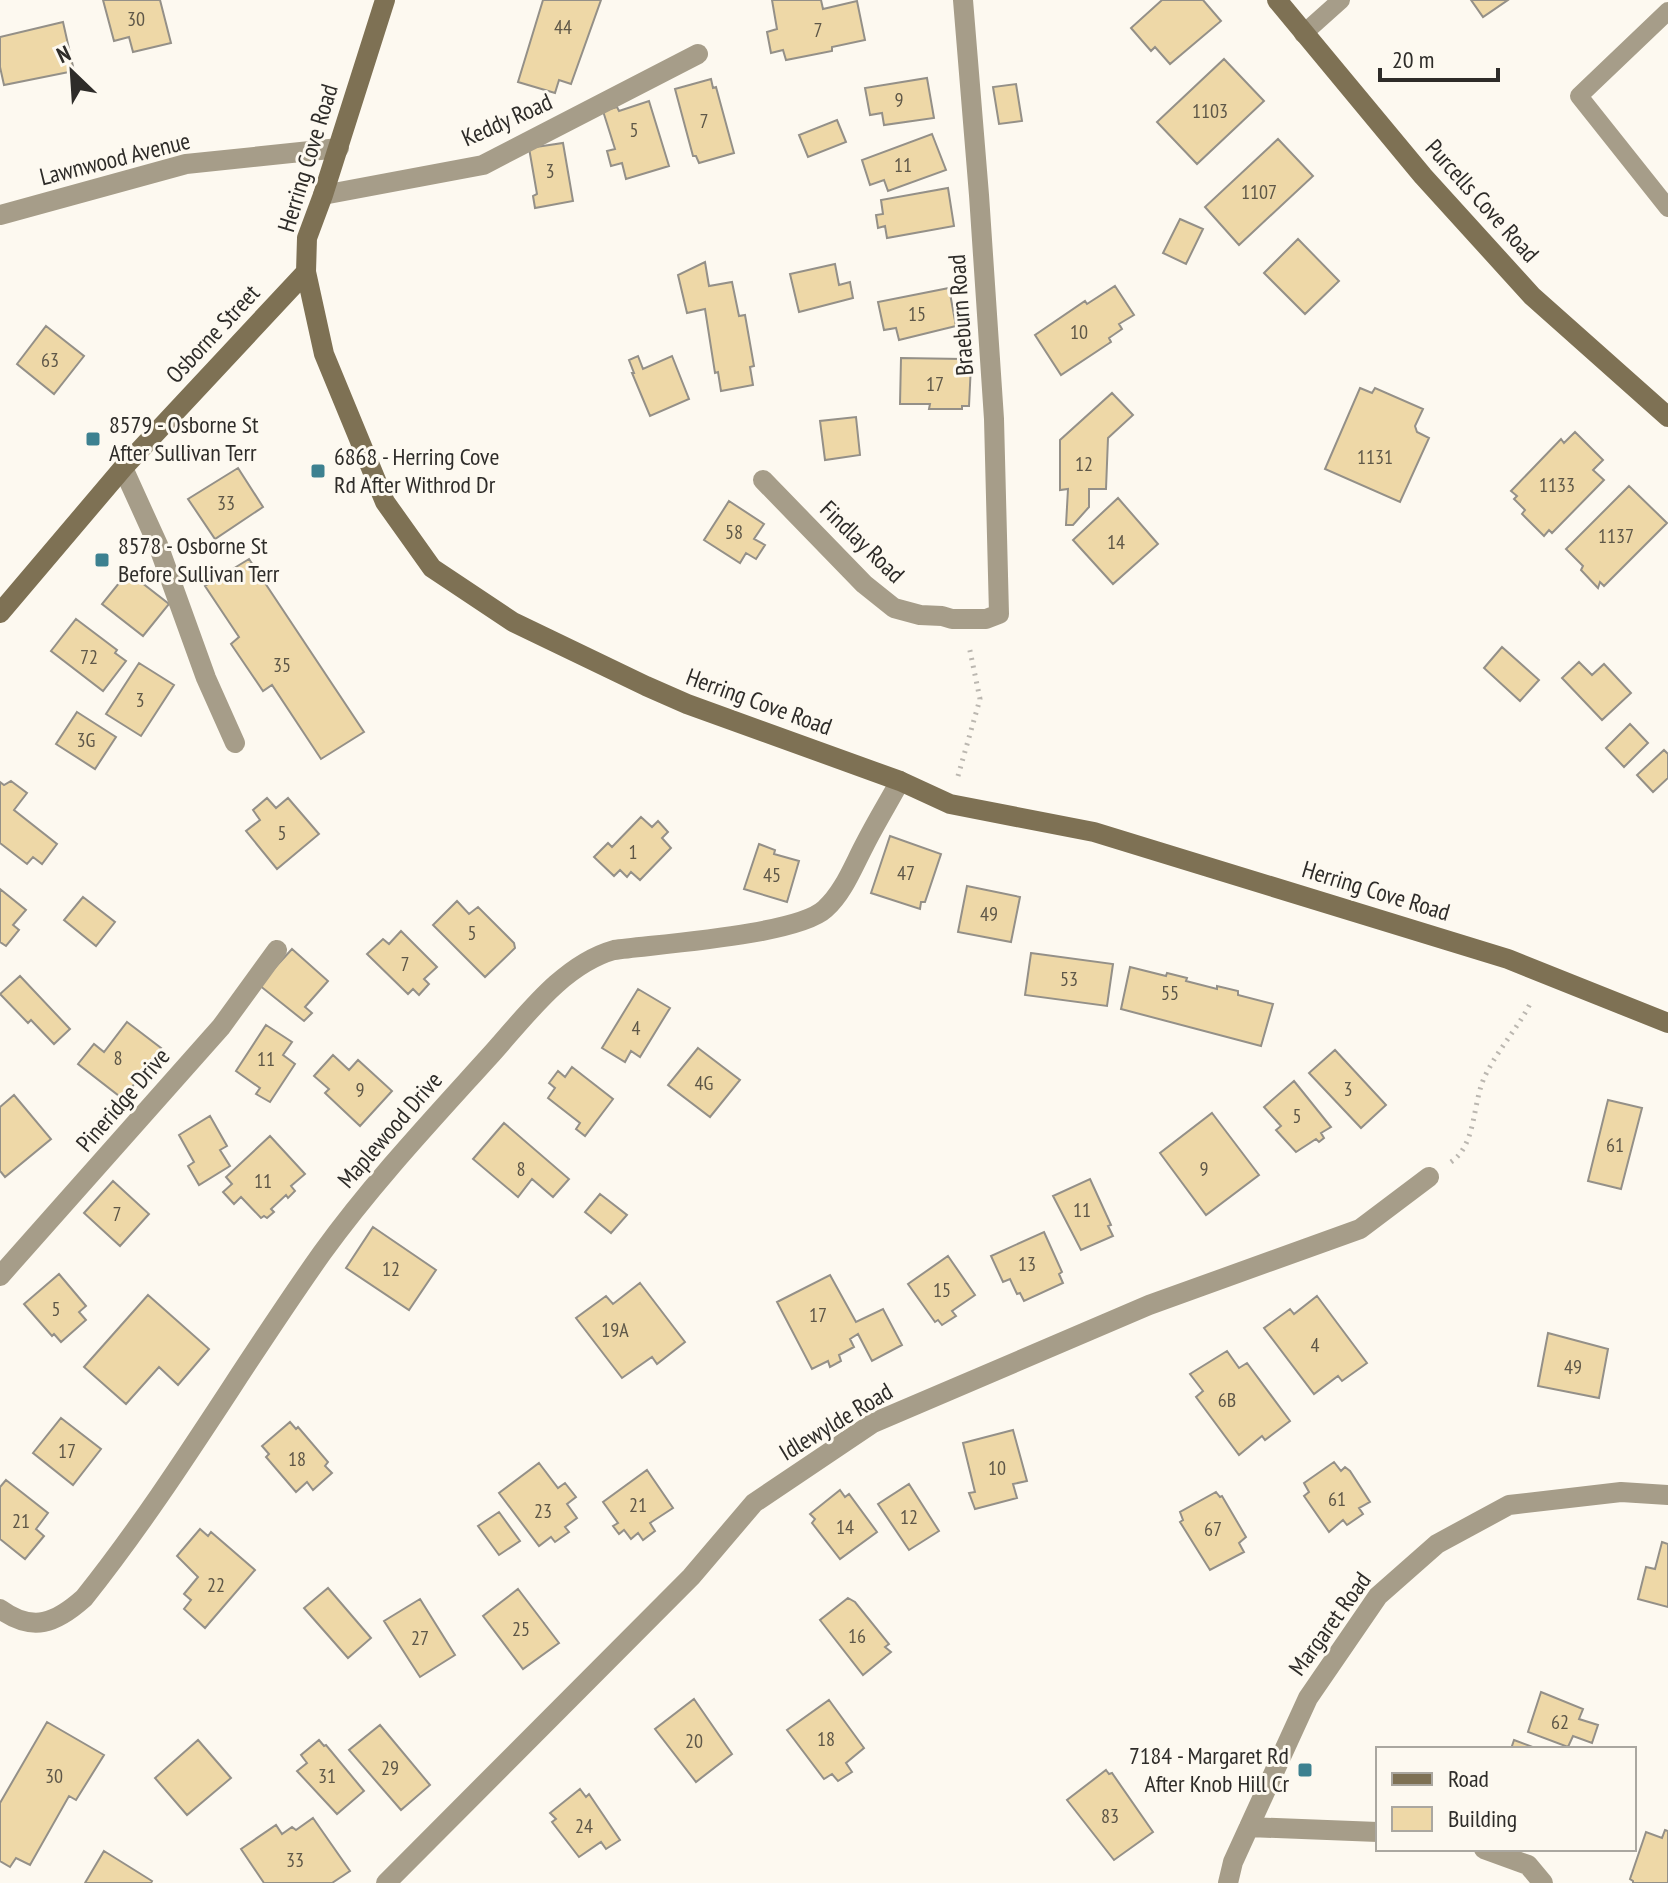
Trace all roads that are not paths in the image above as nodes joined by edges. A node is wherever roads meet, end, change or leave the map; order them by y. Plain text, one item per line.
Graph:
1 (385, 0) edge
2 (963, 0) edge
3 (1277, 0) edge
4 (1334, 4) edge
5 (1668, 11) edge
6 (1303, 34) junction
7 (698, 54) dead end
8 (339, 148) junction
9 (323, 195) junction
10 (1668, 208) edge
11 (0, 215) edge
12 (306, 272) junction
13 (1668, 417) edge
14 (123, 468) junction
15 (763, 480) dead end
16 (0, 613) edge
17 (986, 619) joint
18 (235, 743) dead end
19 (900, 781) junction
20 (277, 950) dead end
21 (1668, 1023) edge
22 (1429, 1177) dead end
23 (0, 1276) edge
24 (1668, 1495) edge
25 (0, 1609) edge
26 (1249, 1827) junction
27 (1376, 1832) edge
28 (1490, 1851) edge
29 (386, 1883) edge
30 (1228, 1883) edge
31 (1543, 1883) edge

1 - 8 main road, Herring Cove Road
2 - 17 street, Braeburn Road
3 - 6 main road, Purcells Cove Road
4 - 6 lane
5 - 10 lane
6 - 13 main road, Purcells Cove Road
7 - 9 street, Keddy Road
8 - 9 main road, Herring Cove Road
8 - 11 street, Lawnwood Avenue
9 - 12 main road, Herring Cove Road
12 - 14 main road, Osborne Street
12 - 19 main road, Herring Cove Road
14 - 16 main road, Osborne Street
14 - 18 street
15 - 17 street, Findlay Road
19 - 21 main road, Herring Cove Road
19 - 25 street, Maplewood Drive
20 - 23 street, Pineridge Drive
22 - 29 street, Idlewylde Road
24 - 26 street, Margaret Road
26 - 27 street
26 - 30 street, Margaret Road
28 - 31 street

